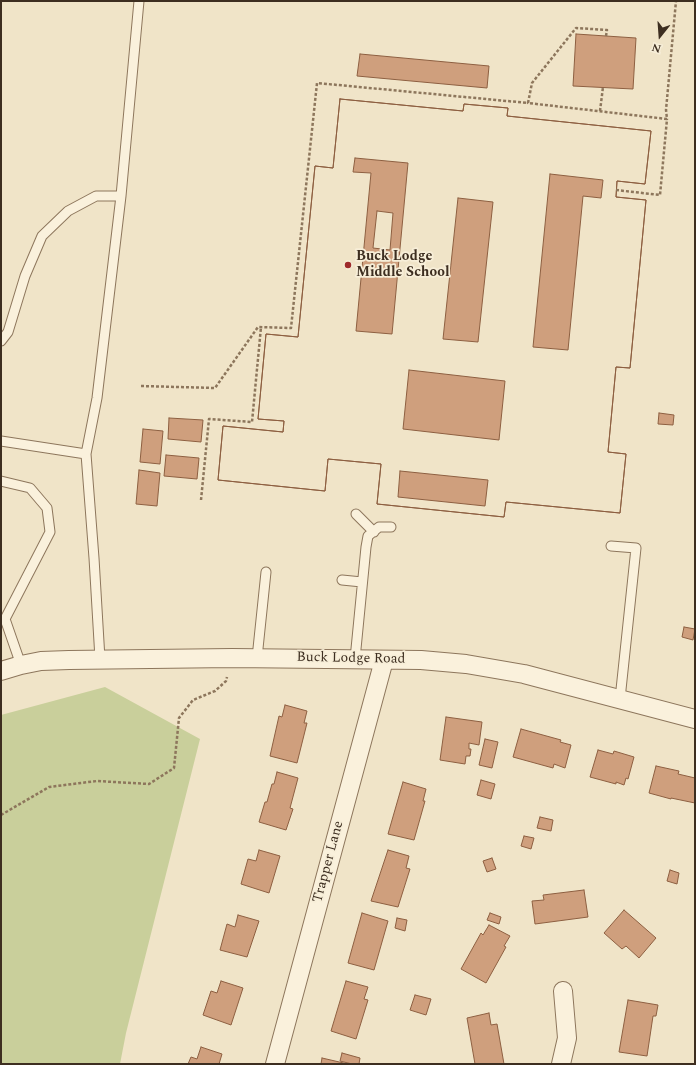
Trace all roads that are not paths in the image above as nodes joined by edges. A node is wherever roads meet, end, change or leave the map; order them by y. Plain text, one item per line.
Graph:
1 (139, 1) edge
2 (120, 196) junction
3 (1, 341) edge
4 (1, 441) edge
5 (86, 454) junction
6 (1, 481) edge
7 (356, 514) dead end
8 (391, 527) dead end
9 (374, 532) junction
10 (611, 546) dead end
11 (266, 572) dead end
12 (342, 580) dead end
13 (362, 582) junction
14 (3, 619) edge
15 (257, 658) junction
16 (100, 659) junction
17 (355, 659) junction
18 (384, 660) junction
19 (21, 665) junction
20 (1, 671) edge
21 (620, 699) junction
22 (695, 719) edge
23 (563, 991) dead end
24 (275, 1064) edge
25 (561, 1064) edge

1 - 2 lane
2 - 3 lane
2 - 5 lane
4 - 5 lane
5 - 16 lane
6 - 14 lane
7 - 9 lane
8 - 9 lane
9 - 13 lane
10 - 21 lane
11 - 15 lane
12 - 13 lane
13 - 17 lane
14 - 19 lane
15 - 16 street, Buck Lodge Road
15 - 17 street, Buck Lodge Road
16 - 19 street, Buck Lodge Road
17 - 18 street, Buck Lodge Road
18 - 21 street, Buck Lodge Road
18 - 24 street, Trapper Lane
19 - 20 street, Buck Lodge Road
21 - 22 street, Buck Lodge Road
23 - 25 street

